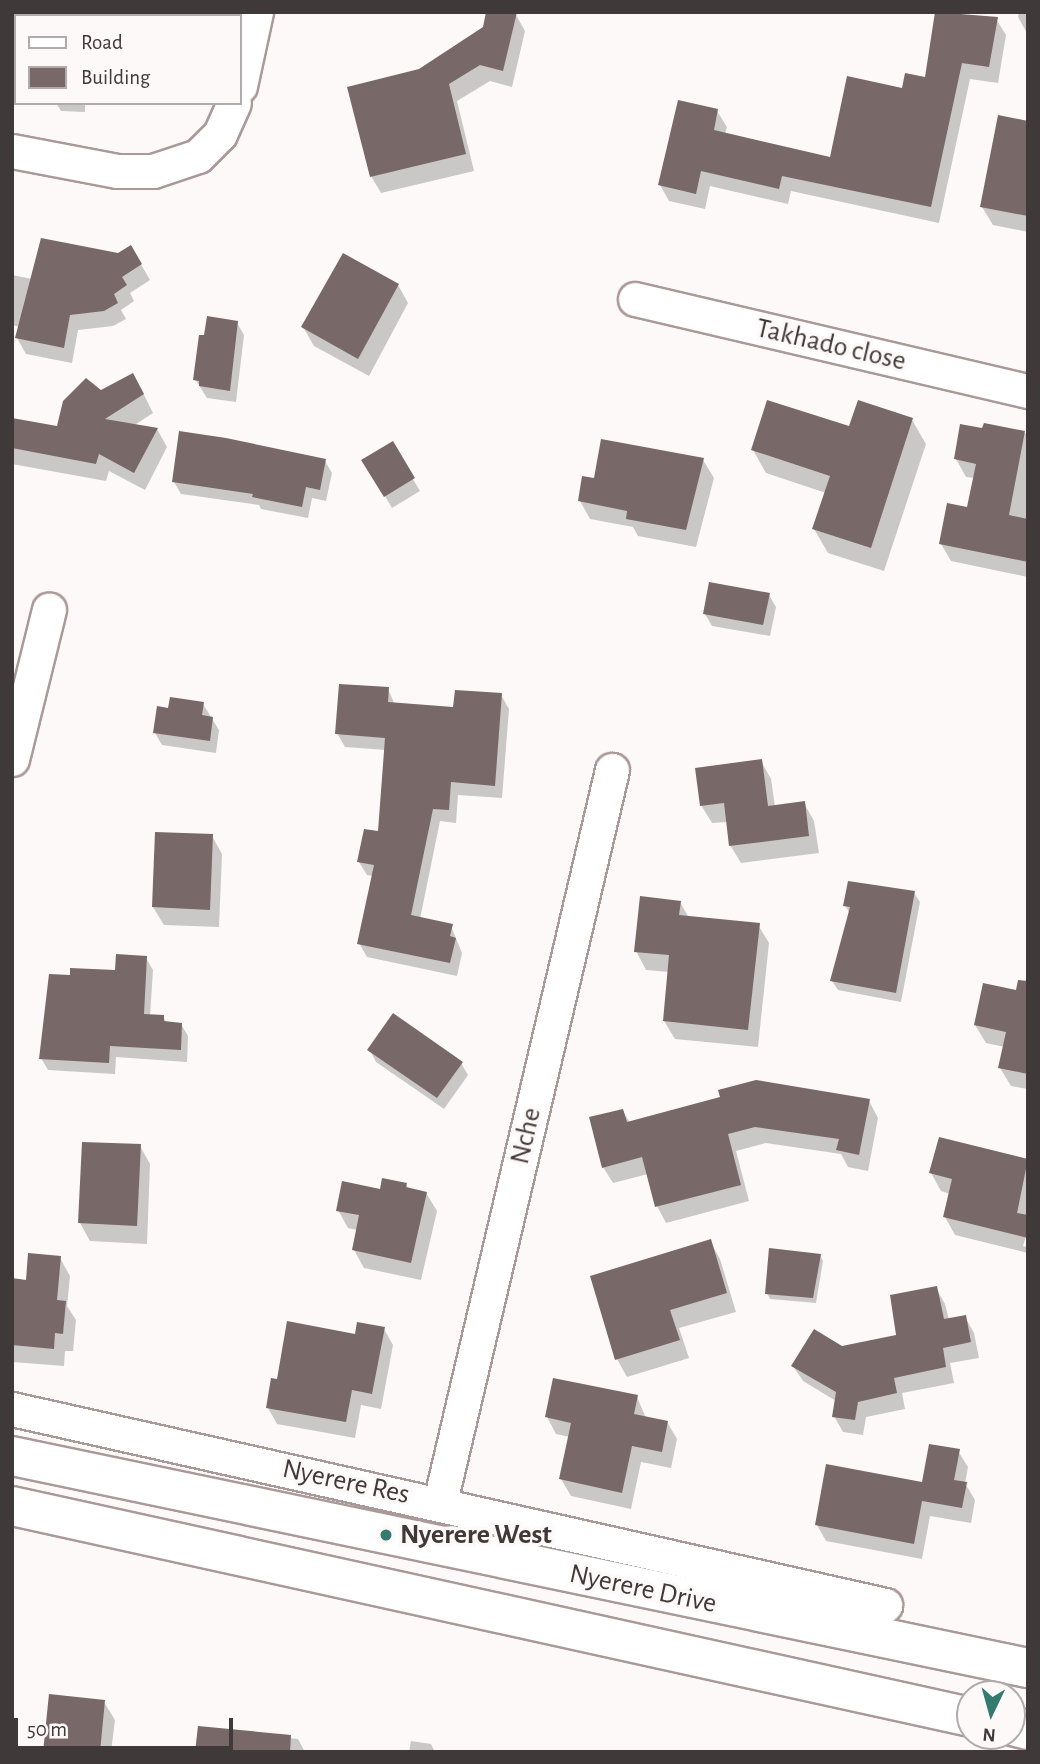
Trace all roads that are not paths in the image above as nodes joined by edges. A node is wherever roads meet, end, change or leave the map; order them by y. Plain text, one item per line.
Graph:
1 (256, 12) edge
2 (242, 77) edge
3 (233, 105) edge
4 (12, 151) edge
5 (635, 299) dead end
6 (1028, 391) edge
7 (49, 610) dead end
8 (12, 759) edge
9 (612, 770) dead end
10 (12, 1409) edge
11 (12, 1456) edge
12 (440, 1502) junction
13 (12, 1506) edge
14 (885, 1605) dead end
15 (1028, 1668) edge
16 (956, 1714) edge

1 - 2 street
3 - 4 street
5 - 6 street, Takhado close
7 - 8 street
9 - 12 street, Nche
10 - 12 street, Nyerere Res
11 - 15 main road, Nyerere Drive
12 - 14 street, Nyerere Res
13 - 16 main road, Nyerere Drive

